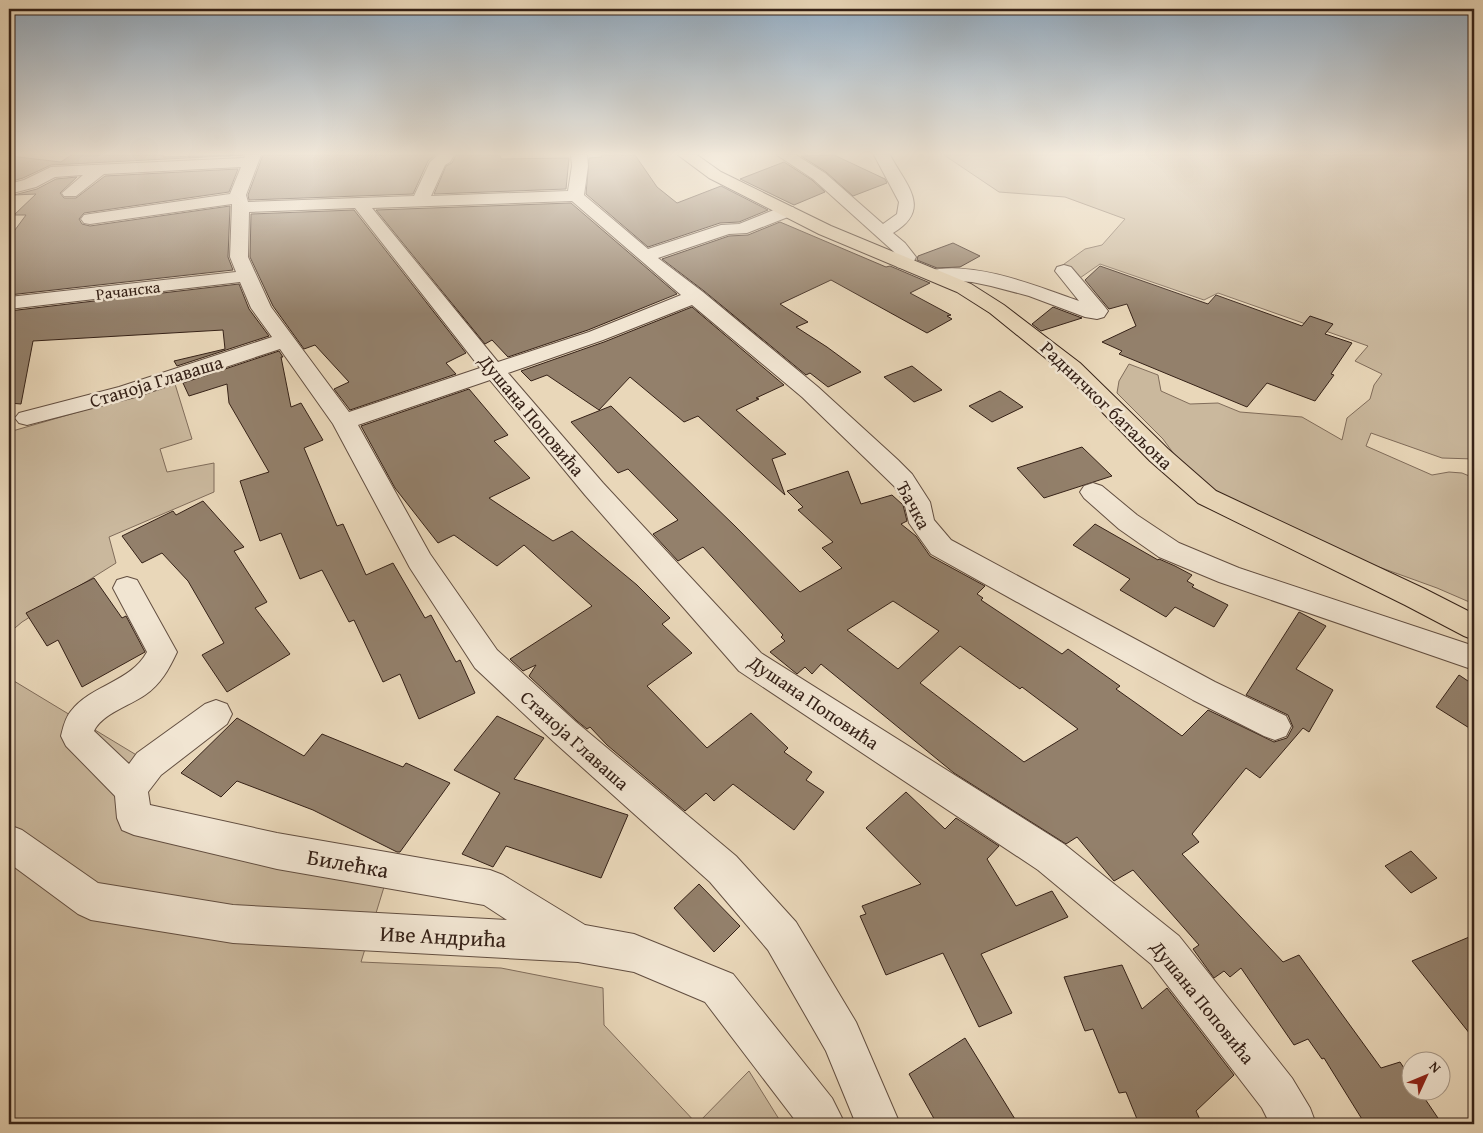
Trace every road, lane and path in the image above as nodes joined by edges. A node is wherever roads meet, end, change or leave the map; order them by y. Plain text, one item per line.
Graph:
1 (188, 208) edge
2 (240, 208) edge
3 (363, 208) edge
4 (590, 208) edge
5 (781, 208) edge
6 (854, 208) edge
7 (908, 208) edge
8 (787, 211) junction
9 (90, 219) dead end
10 (882, 232) junction
11 (645, 256) junction
12 (904, 263) junction
13 (1064, 271) dead end
14 (935, 275) junction
15 (247, 276) junction
16 (696, 296) junction
17 (9, 303) edge
18 (285, 340) junction
19 (494, 371) junction
20 (27, 418) dead end
21 (344, 422) junction
22 (1094, 492) dead end
23 (127, 588) dead end
24 (1474, 628) edge
25 (1474, 658) edge
26 (216, 714) dead end
27 (1275, 726) dead end
28 (131, 789) junction
29 (9, 842) edge
30 (578, 943) junction
31 (823, 1124) edge
32 (878, 1124) edge
33 (1294, 1124) edge

1 - 9 street
2 - 15 street, Станоја Главаша
3 - 19 street, Душана Поповића
4 - 11 street, Ђачка
5 - 8 main road, Радничког батаљона
6 - 10 street
7 - 10 street
8 - 11 street
8 - 12 main road, Радничког батаљона
10 - 12 street
11 - 16 street, Ђачка
12 - 14 main road, Радничког батаљона
13 - 14 street
14 - 24 main road, Радничког батаљона
15 - 17 street, Рачанска
15 - 18 street, Станоја Главаша
16 - 19 street
16 - 27 street, Ђачка
18 - 20 street, Станоја Главаша
18 - 21 street, Станоја Главаша
19 - 21 street
19 - 33 street, Душана Поповића
21 - 32 street, Станоја Главаша
22 - 25 street
23 - 28 street
26 - 28 street
28 - 30 street, Билећка
29 - 30 street, Иве Андрића
30 - 31 street, Иве Андрића

